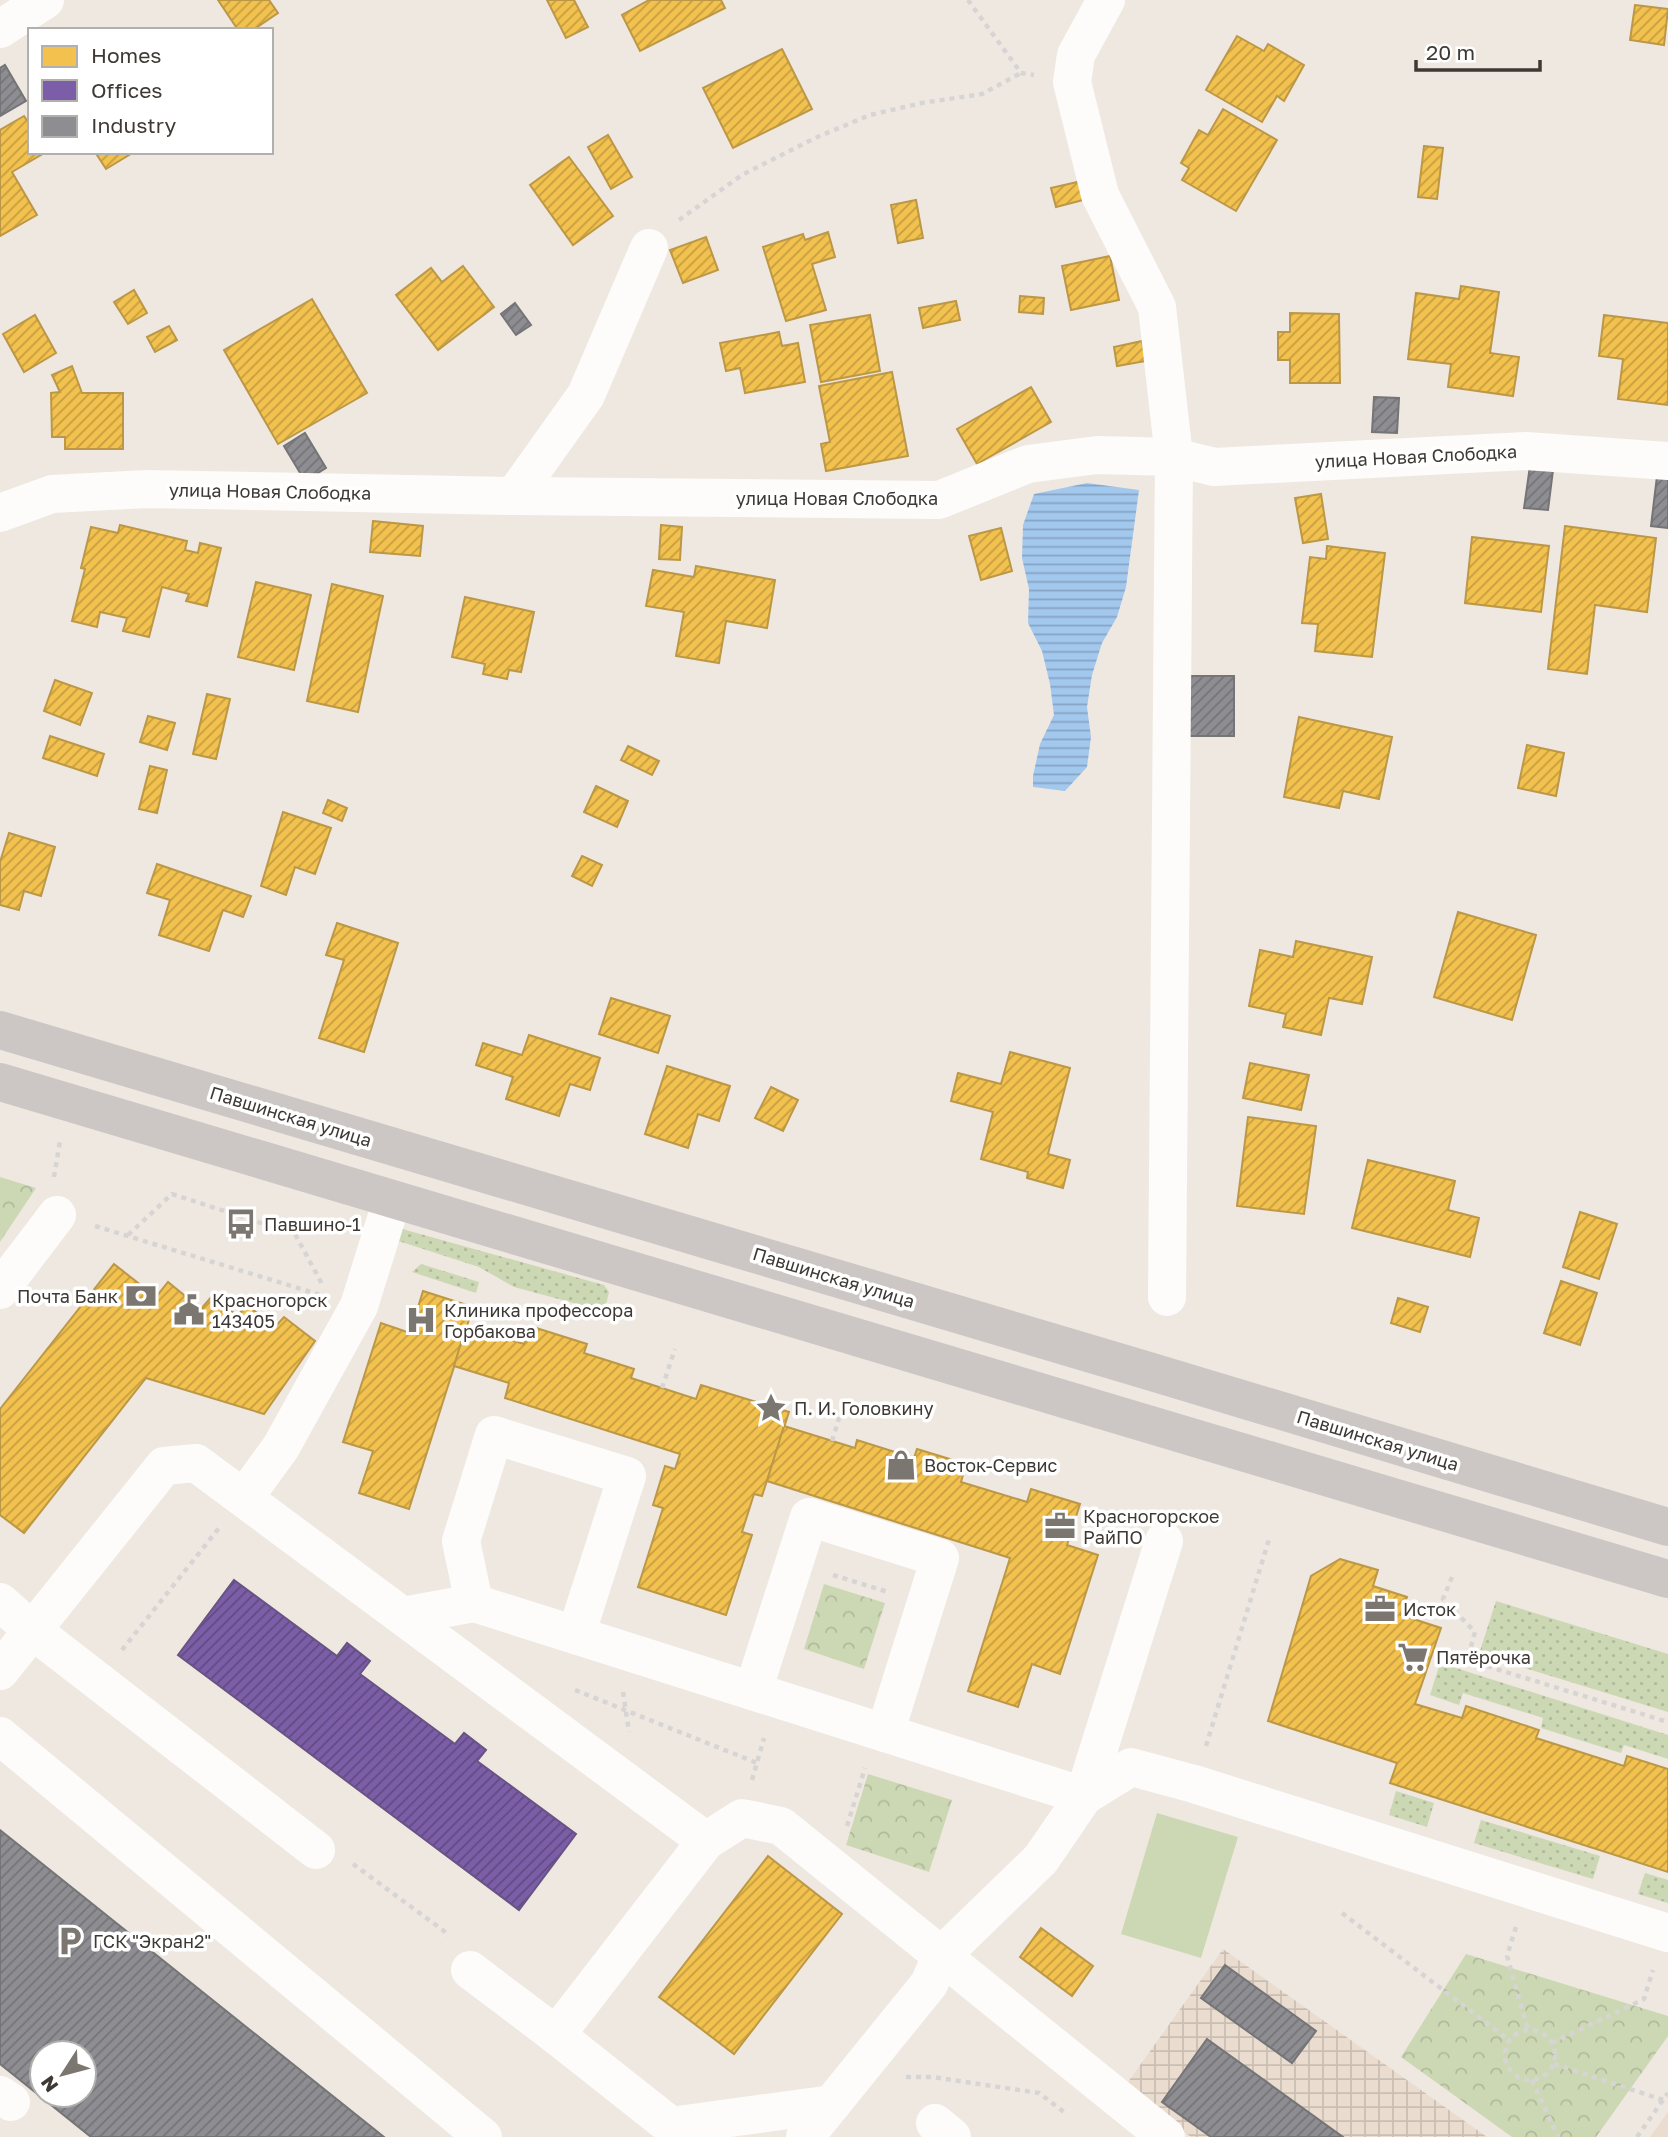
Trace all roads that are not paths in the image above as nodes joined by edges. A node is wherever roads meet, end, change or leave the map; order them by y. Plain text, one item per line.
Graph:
1 (46, 0) edge
2 (1106, 0) edge
3 (0, 29) edge
4 (649, 248) road end
5 (1174, 457) junction
6 (1668, 461) edge
7 (514, 496) junction
8 (0, 513) edge
9 (0, 1030) edge
10 (0, 1082) edge
11 (392, 1200) junction
12 (57, 1215) road end
13 (0, 1290) edge
14 (1167, 1297) dead end
15 (244, 1498) junction
16 (1668, 1527) edge
17 (1164, 1541) dead end
18 (1668, 1578) edge
19 (0, 1602) edge
20 (474, 1603) junction
21 (403, 1616) junction
22 (32, 1630) junction
23 (576, 1635) junction
24 (0, 1671) edge
25 (764, 1695) junction
26 (881, 1732) junction
27 (0, 1737) edge
28 (1084, 1796) junction
29 (706, 1841) junction
30 (316, 1850) road end
31 (1666, 1932) edge
32 (941, 1956) junction
33 (470, 1969) road end
34 (556, 2035) junction
35 (842, 2091) junction
36 (483, 2137) edge
37 (805, 2137) edge
38 (1166, 2137) edge

1 - 3 street
2 - 5 street
4 - 7 street
5 - 6 street, улица Новая Слободка
5 - 7 street, улица Новая Слободка
5 - 14 street
7 - 8 street, улица Новая Слободка
9 - 16 main road, Павшинская улица
10 - 11 main road
11 - 15 street
11 - 18 main road
12 - 13 street
15 - 21 street
15 - 22 street
17 - 28 street
19 - 22 street
20 - 21 street
20 - 23 street
20 - 23 street
21 - 29 street
22 - 24 street
22 - 30 street
23 - 25 street
25 - 26 street
25 - 26 street
26 - 28 street
27 - 36 street
28 - 31 street
28 - 32 street
29 - 32 street
29 - 34 street
32 - 35 street
32 - 38 street
33 - 34 street
34 - 35 street
35 - 37 street

